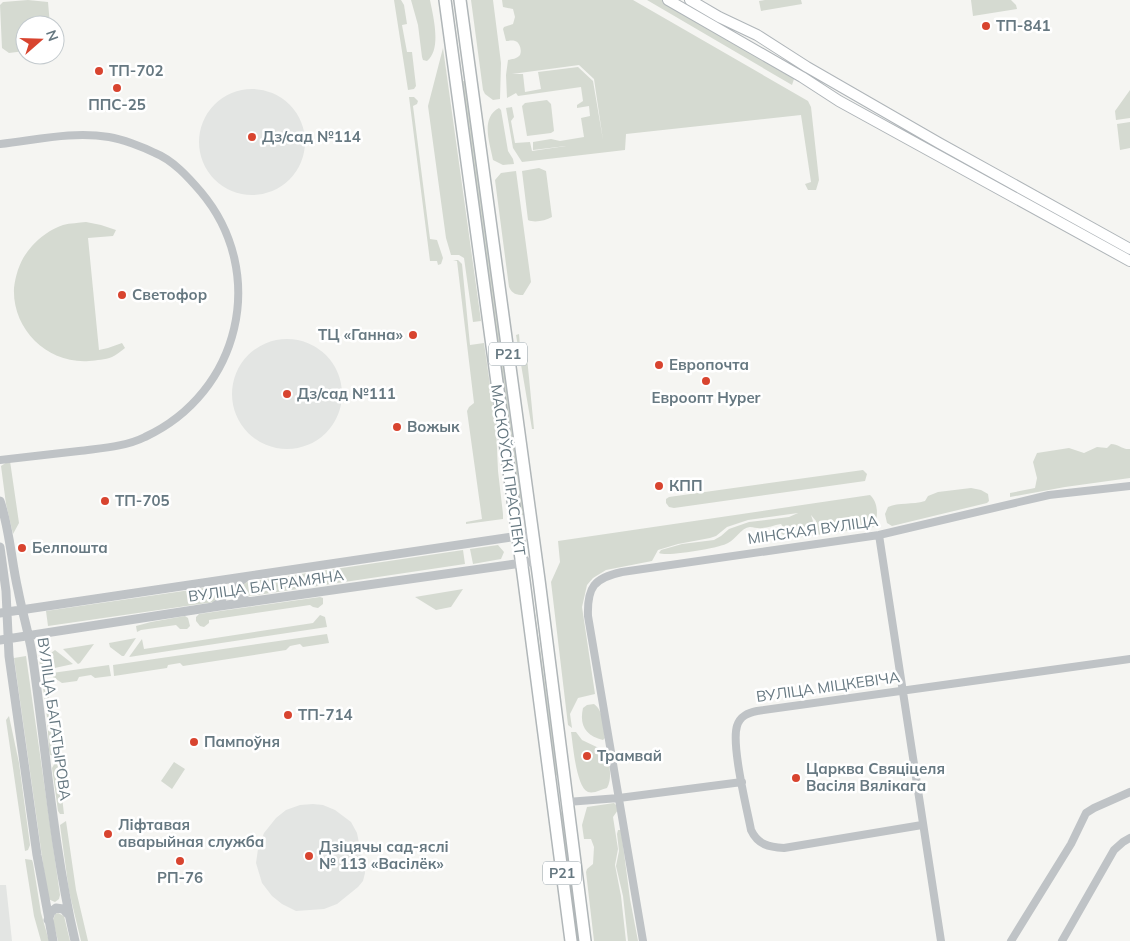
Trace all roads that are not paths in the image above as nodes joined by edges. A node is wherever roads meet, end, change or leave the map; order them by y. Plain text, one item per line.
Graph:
1 (445, 0) edge
2 (460, 0) edge
3 (668, 0) edge
4 (690, 0) edge
5 (469, 76) junction
6 (454, 78) junction
7 (831, 80) junction
8 (826, 92) junction
9 (0, 144) edge
10 (1130, 249) edge
11 (1130, 261) edge
12 (0, 460) edge
13 (1130, 486) edge
14 (0, 501) edge
15 (532, 534) junction
16 (879, 535) junction
17 (517, 536) junction
18 (0, 546) edge
19 (536, 561) junction
20 (521, 564) junction
21 (246, 577) junction
22 (210, 582) junction
23 (251, 602) junction
24 (213, 607) junction
25 (23, 609) junction
26 (4, 612) edge
27 (29, 636) junction
28 (4, 640) edge
29 (1130, 659) edge
30 (904, 690) junction
31 (742, 782) junction
32 (1130, 792) edge
33 (619, 798) junction
34 (567, 802) junction
35 (553, 804) junction
36 (922, 826) junction
37 (1130, 838) edge
38 (65, 895) junction
39 (44, 899) junction
40 (69, 916) junction
41 (48, 920) junction
42 (53, 941) edge
43 (75, 941) edge
44 (571, 941) edge
45 (585, 941) edge
46 (643, 941) edge
47 (940, 941) edge
48 (1011, 941) edge
49 (1062, 941) edge

1 - 6 main road, МАСКОЎСКІ ПРАСПЕКТ / Р21
2 - 5 main road, МАСКОЎСКІ ПРАСПЕКТ / Р21
3 - 8 main road
4 - 7 main road
5 - 6 main road
5 - 15 main road, МАСКОЎСКІ ПРАСПЕКТ / Р21
6 - 17 main road, МАСКОЎСКІ ПРАСПЕКТ / Р21
7 - 8 main road
7 - 10 main road
8 - 11 main road
9 - 12 street
13 - 16 street, МІНСКАЯ ВУЛІЦА
14 - 25 street, ВУЛІЦА БАГАТЫРОВА
15 - 17 street, ВУЛІЦА БАГРАМЯНА
15 - 19 main road, МАСКОЎСКІ ПРАСПЕКТ / Р21
16 - 30 street
16 - 33 street, МІНСКАЯ ВУЛІЦА
17 - 20 main road, МАСКОЎСКІ ПРАСПЕКТ / Р21
17 - 21 street, ВУЛІЦА БАГРАМЯНА
18 - 26 street
19 - 20 street, ВУЛІЦА БАГРАМЯНА
19 - 34 main road, МАСКОЎСКІ ПРАСПЕКТ / Р21
20 - 23 street, ВУЛІЦА БАГРАМЯНА
20 - 35 main road, МАСКОЎСКІ ПРАСПЕКТ / Р21
21 - 22 street, ВУЛІЦА БАГРАМЯНА
21 - 23 street
22 - 24 street
22 - 25 street, ВУЛІЦА БАГРАМЯНА
23 - 24 street, ВУЛІЦА БАГРАМЯНА
24 - 27 street, ВУЛІЦА БАГРАМЯНА
25 - 26 street, ВУЛІЦА БАГРАМЯНА
25 - 27 street, ВУЛІЦА БАГАТЫРОВА
26 - 28 street
27 - 28 street, ВУЛІЦА БАГРАМЯНА
27 - 38 street, ВУЛІЦА БАГАТЫРОВА
28 - 39 street
29 - 30 street, ВУЛІЦА МІЦКЕВІЧА
30 - 31 street, ВУЛІЦА МІЦКЕВІЧА
30 - 36 street
31 - 33 street
31 - 36 street
32 - 48 street
33 - 34 street
33 - 46 street, МІНСКАЯ ВУЛІЦА
34 - 35 main road
34 - 45 main road, МАСКОЎСКІ ПРАСПЕКТ / Р21
35 - 44 main road, МАСКОЎСКІ ПРАСПЕКТ / Р21
36 - 47 street
37 - 49 street
38 - 39 street
38 - 40 street, ВУЛІЦА БАГАТЫРОВА
39 - 41 street
40 - 41 street
40 - 43 street, ВУЛІЦА БАГАТЫРОВА
41 - 42 street

